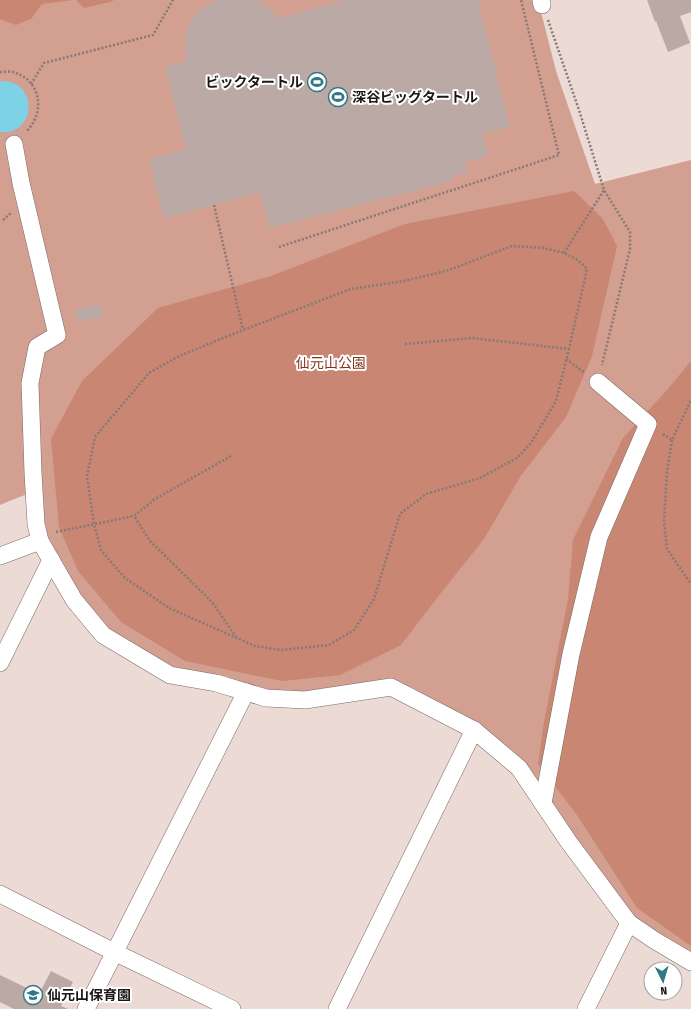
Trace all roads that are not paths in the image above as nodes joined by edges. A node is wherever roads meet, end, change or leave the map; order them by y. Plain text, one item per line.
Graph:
1 (19, 139) road end
2 (598, 382) road end
3 (40, 538) junction
4 (0, 556) edge
5 (51, 560) junction
6 (0, 663) edge
7 (246, 692) junction
8 (474, 730) junction
9 (543, 803) junction
10 (0, 894) edge
11 (629, 924) junction
12 (114, 952) junction
13 (691, 962) edge
14 (86, 1009) edge
15 (232, 1009) edge
16 (336, 1009) edge
17 (586, 1009) edge

1 - 3 street
2 - 9 street
3 - 4 street
3 - 5 street
5 - 6 street
5 - 7 street
7 - 8 street
7 - 12 street
8 - 9 street
8 - 16 street
9 - 11 street
10 - 12 street
11 - 13 street
11 - 17 street
12 - 14 street
12 - 15 street

